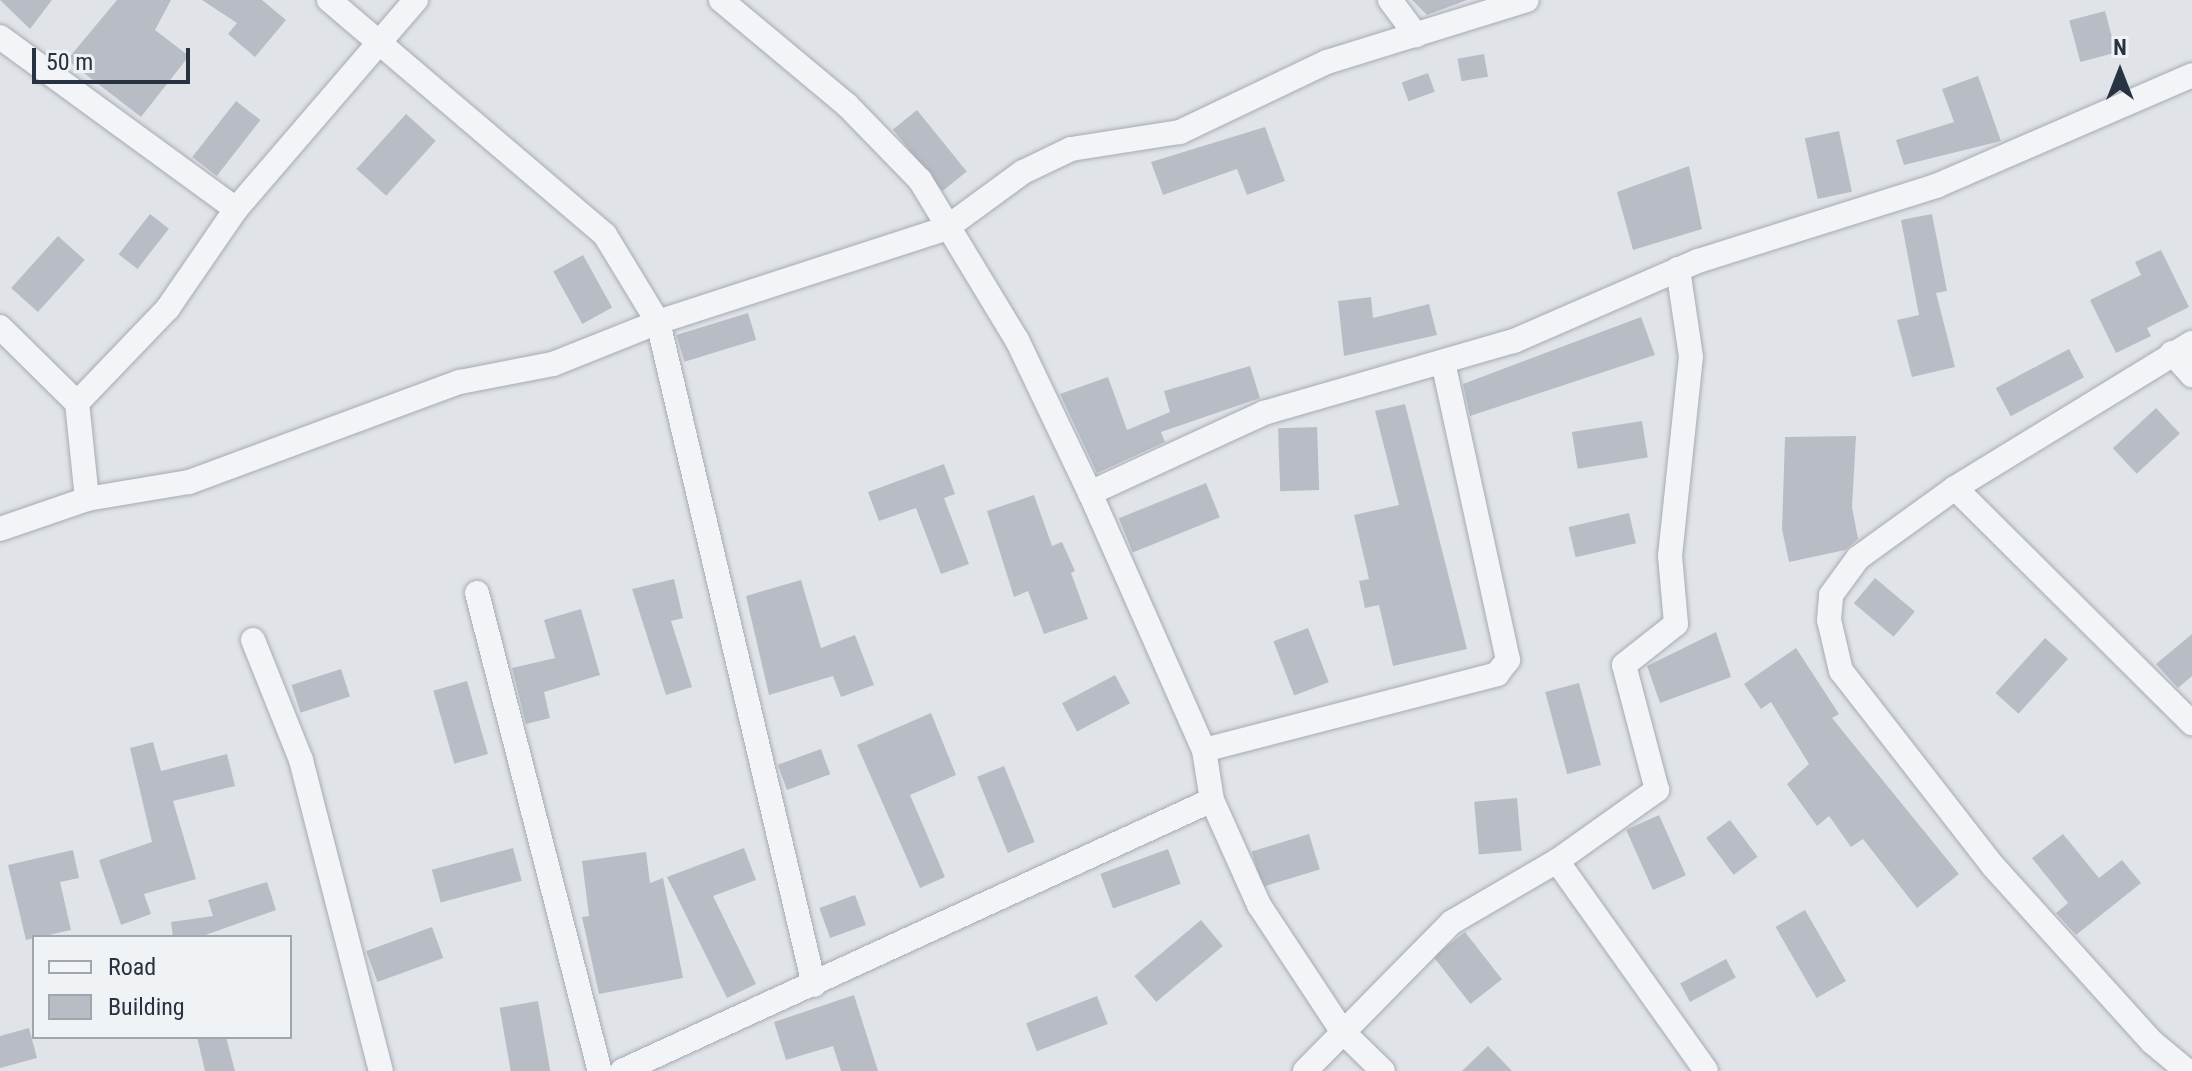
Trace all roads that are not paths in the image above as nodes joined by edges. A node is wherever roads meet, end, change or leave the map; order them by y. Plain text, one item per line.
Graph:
1 (329, 0) edge
2 (416, 0) edge
3 (721, 0) edge
4 (1390, 0) edge
5 (1527, 0) edge
6 (1416, 35) junction
7 (0, 37) edge
8 (381, 45) junction
9 (2192, 75) edge
10 (236, 209) junction
11 (945, 229) junction
12 (1678, 269) junction
13 (658, 322) junction
14 (0, 327) edge
15 (2182, 348) edge
16 (1443, 362) junction
17 (2192, 375) edge
18 (77, 403) junction
19 (1955, 488) junction
20 (1090, 493) junction
21 (87, 499) junction
22 (0, 529) edge
23 (477, 593) dead end
24 (253, 640) dead end
25 (2192, 723) edge
26 (1204, 750) junction
27 (1212, 800) junction
28 (1557, 861) junction
29 (814, 985) junction
30 (1342, 1031) junction
31 (381, 1071) edge
32 (600, 1071) edge
33 (622, 1071) edge
34 (1305, 1071) edge
35 (1383, 1071) edge
36 (1706, 1071) edge
37 (2187, 1071) edge

1 - 8 street
2 - 8 street
3 - 11 street
4 - 6 street
5 - 6 street
6 - 11 street
7 - 10 street
8 - 10 street
8 - 13 street
9 - 12 street
10 - 18 street
11 - 13 street
11 - 20 street
12 - 16 street
12 - 28 street
13 - 21 street
13 - 29 street
14 - 18 street
15 - 17 street
15 - 19 street
16 - 20 street
16 - 26 street
18 - 21 street
19 - 25 street
19 - 37 street
20 - 26 street
21 - 22 street
23 - 32 street
24 - 31 street
26 - 27 street
27 - 29 street
27 - 30 street
28 - 30 street
28 - 36 street
29 - 33 street
30 - 34 street
30 - 35 street

